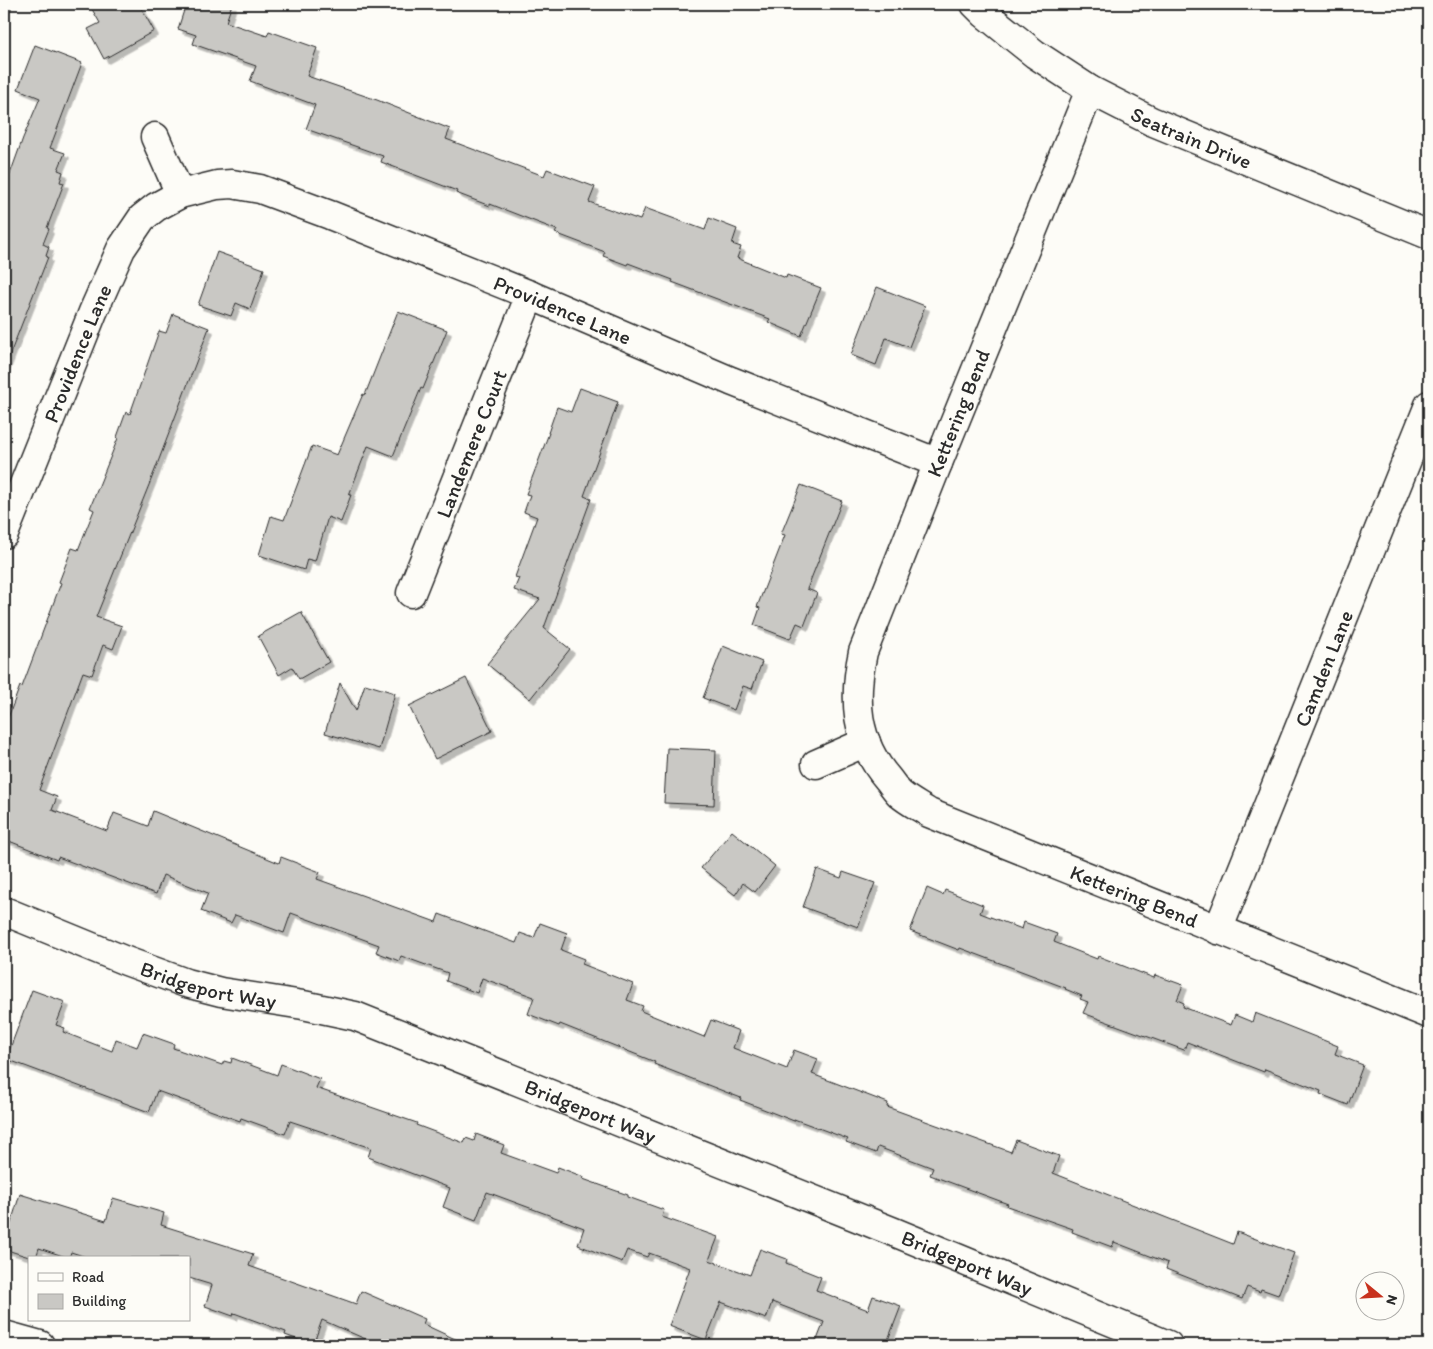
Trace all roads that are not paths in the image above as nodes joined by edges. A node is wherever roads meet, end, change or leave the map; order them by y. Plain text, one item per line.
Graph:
1 (975, 4) edge
2 (1090, 90) junction
3 (155, 138) dead end
4 (180, 194) junction
5 (1429, 235) edge
6 (530, 295) junction
7 (1429, 405) edge
8 (938, 463) junction
9 (4, 534) edge
10 (411, 593) dead end
11 (866, 742) junction
12 (816, 764) dead end
13 (4, 911) edge
14 (1218, 930) junction
15 (1429, 1014) edge
16 (4, 1335) edge
17 (40, 1345) edge
18 (1168, 1345) edge

1 - 2 street, Seatrain Drive
2 - 5 street, Seatrain Drive
2 - 8 street, Kettering Bend
3 - 4 street
4 - 6 street, Providence Lane
4 - 9 street, Providence Lane
6 - 8 street, Providence Lane
6 - 10 street, Landemere Court
7 - 14 street, Camden Lane
8 - 11 street, Kettering Bend
11 - 12 street
11 - 14 street, Kettering Bend
13 - 18 street, Bridgeport Way
14 - 15 street, Kettering Bend
16 - 17 street

